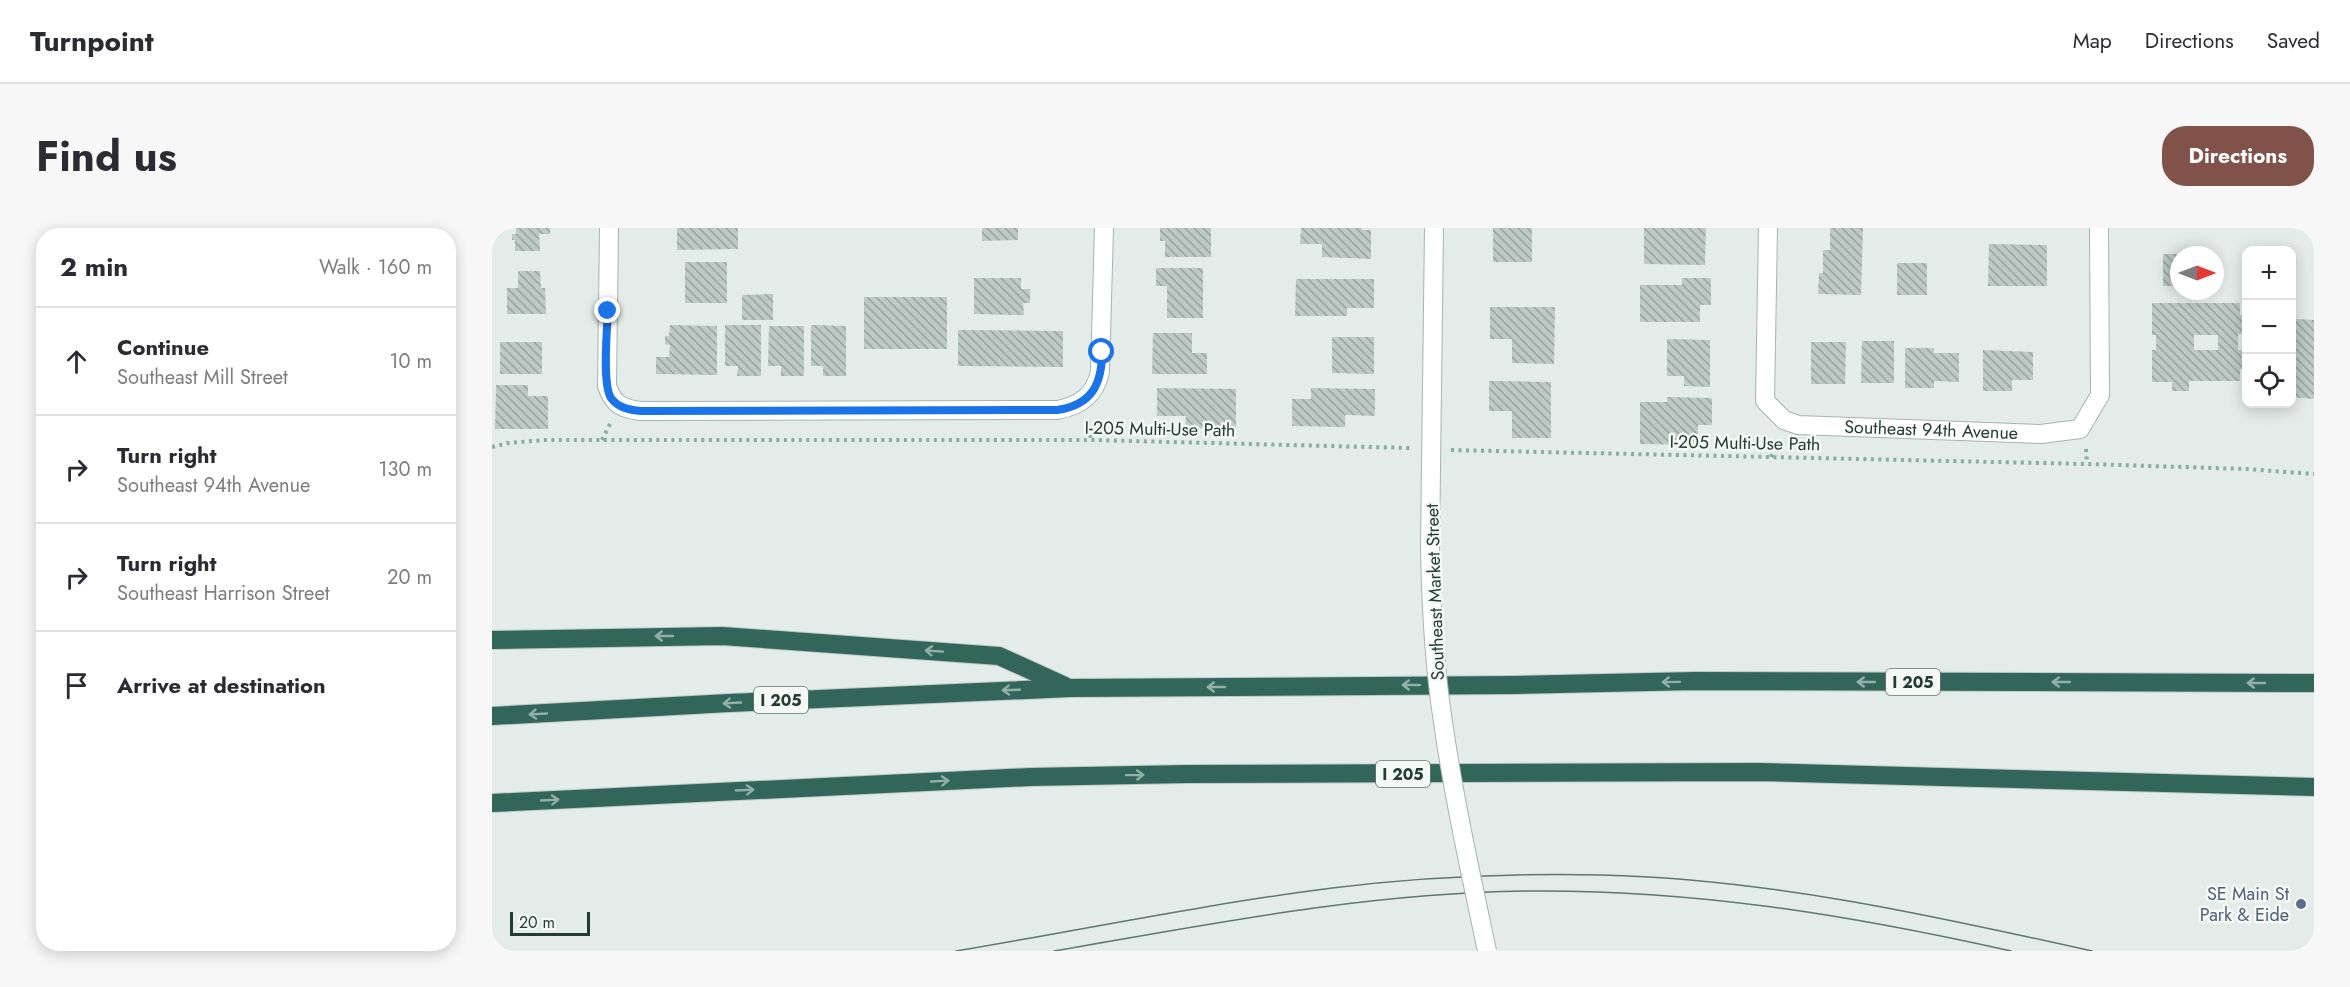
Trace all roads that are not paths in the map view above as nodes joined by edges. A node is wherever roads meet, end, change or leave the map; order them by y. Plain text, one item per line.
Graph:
1 (609, 228) edge
2 (1104, 228) edge
3 (1434, 228) edge
4 (1768, 228) edge
5 (2099, 228) edge
6 (492, 640) edge
7 (2314, 683) edge
8 (1070, 688) junction
9 (492, 716) edge
10 (2314, 787) edge
11 (492, 803) edge
12 (1487, 951) edge

1 - 2 street
3 - 12 street, Southeast Market Street, bridge
4 - 5 street, Southeast 94th Avenue
8 -> 6 highway
7 -> 8 highway, I 205
8 -> 9 highway, I 205
11 -> 10 highway, I 205

